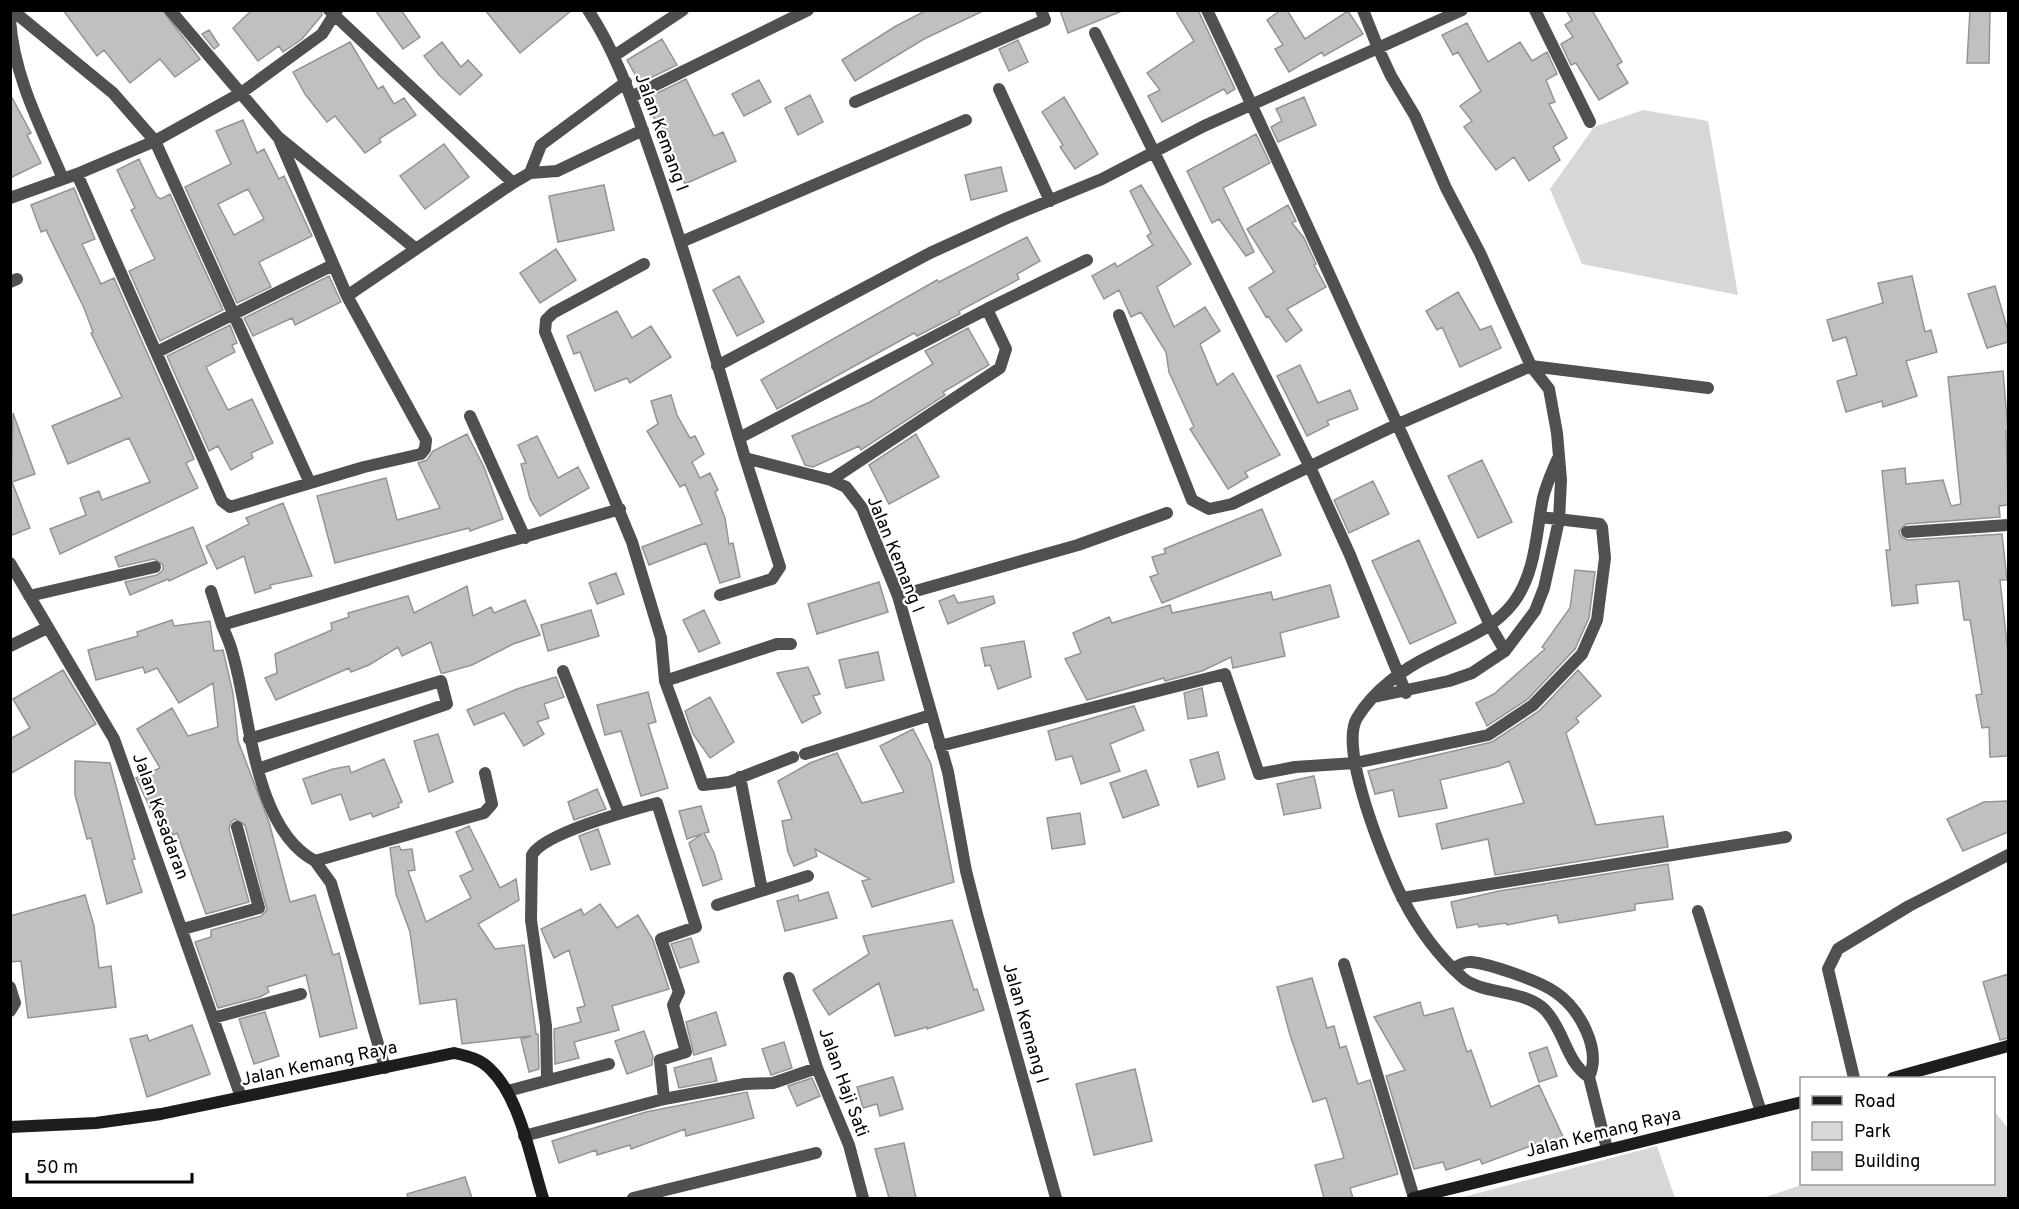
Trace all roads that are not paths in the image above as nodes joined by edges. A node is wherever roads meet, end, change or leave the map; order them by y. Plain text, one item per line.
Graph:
1 (12, 10) edge
2 (170, 10) edge
3 (588, 10) edge
4 (683, 10) edge
5 (808, 10) edge
6 (1041, 10) edge
7 (1207, 10) edge
8 (1363, 10) edge
9 (1462, 10) edge
10 (1534, 10) edge
11 (333, 12) edge
12 (10, 20) edge
13 (1095, 33) dead end
14 (1378, 48) junction
15 (614, 56) junction
16 (626, 82) junction
17 (999, 89) dead end
18 (241, 93) junction
19 (631, 97) junction
20 (855, 102) dead end
21 (1253, 106) junction
22 (966, 120) dead end
23 (1590, 122) dead end
24 (643, 130) junction
25 (278, 137) junction
26 (155, 141) junction
27 (1153, 153) junction
28 (530, 173) junction
29 (77, 174) junction
30 (63, 179) junction
31 (513, 183) junction
32 (10, 198) edge
33 (1050, 201) junction
34 (681, 242) junction
35 (416, 249) junction
36 (1087, 260) dead end
37 (644, 264) dead end
38 (333, 265) junction
39 (346, 296) junction
40 (987, 309) junction
41 (234, 315) junction
42 (1119, 315) dead end
43 (157, 352) junction
44 (717, 366) junction
45 (1532, 366) junction
46 (1708, 388) dead end
47 (470, 417) dead end
48 (1396, 425) junction
49 (739, 438) junction
50 (1558, 456) junction
51 (745, 458) junction
52 (1310, 467) junction
53 (831, 480) junction
54 (310, 483) junction
55 (620, 508) junction
56 (1167, 513) dead end
57 (1540, 517) junction
58 (1559, 520) junction
59 (2008, 525) edge
60 (1907, 532) dead end
61 (525, 538) junction
62 (10, 563) edge
63 (155, 567) dead end
64 (211, 591) dead end
65 (720, 595) dead end
66 (29, 596) junction
67 (898, 596) junction
68 (222, 625) junction
69 (1491, 627) junction
70 (47, 628) junction
71 (791, 644) dead end
72 (10, 646) edge
73 (1505, 651) junction
74 (563, 671) dead end
75 (1398, 675) junction
76 (665, 681) junction
77 (1406, 693) junction
78 (1374, 697) junction
79 (931, 715) junction
80 (249, 739) junction
81 (940, 746) junction
82 (1355, 763) junction
83 (258, 769) junction
84 (485, 773) dead end
85 (740, 777) junction
86 (619, 813) junction
87 (237, 827) dead end
88 (1786, 837) dead end
89 (2008, 855) edge
90 (315, 861) junction
91 (808, 876) dead end
92 (762, 890) junction
93 (1402, 898) junction
94 (717, 905) dead end
95 (1698, 911) dead end
96 (183, 929) junction
97 (1344, 964) dead end
98 (1454, 968) junction
99 (789, 978) dead end
100 (10, 987) edge
101 (1555, 992) junction
102 (301, 994) dead end
103 (1545, 1009) junction
104 (10, 1011) edge
105 (213, 1018) junction
106 (2008, 1046) edge
107 (609, 1064) dead end
108 (385, 1068) junction
109 (817, 1068) junction
110 (1589, 1077) junction
111 (1854, 1077) edge
112 (1897, 1077) edge
113 (548, 1079) junction
114 (508, 1091) junction
115 (241, 1097) junction
116 (664, 1099) junction
117 (1800, 1102) edge
118 (1761, 1112) junction
119 (10, 1127) edge
120 (524, 1136) junction
121 (1607, 1149) junction
122 (816, 1153) dead end
123 (543, 1198) edge
124 (633, 1198) edge
125 (863, 1198) edge
126 (1056, 1198) edge
127 (1414, 1198) edge

1 - 26 street
2 - 18 street
3 - 15 street, Jalan Kemang I
4 - 15 street
5 - 19 street
6 - 20 street
7 - 21 street
8 - 14 street
9 - 14 street
10 - 23 street
11 - 18 street
11 - 31 street
12 - 30 street
13 - 27 street
14 - 21 street
14 - 45 street
15 - 16 street, Jalan Kemang I
16 - 19 street, Jalan Kemang I
16 - 28 street
17 - 33 street
18 - 25 street
18 - 26 street
19 - 24 street, Jalan Kemang I
21 - 27 street
21 - 48 street
22 - 34 street
24 - 28 street
24 - 34 street, Jalan Kemang I
25 - 35 street
25 - 38 street
26 - 29 street
26 - 41 street
27 - 33 street
27 - 52 street
28 - 31 street
29 - 30 street
29 - 43 street
30 - 32 street
31 - 35 street
33 - 44 street
34 - 44 street, Jalan Kemang I
35 - 39 street
36 - 40 street
37 - 55 street
38 - 39 street
38 - 41 street
39 - 54 street
40 - 49 street
40 - 53 street
41 - 43 street
41 - 54 street
42 - 52 street
43 - 54 street
44 - 49 street, Jalan Kemang I
45 - 46 street
45 - 48 street
45 - 50 street
47 - 61 street
48 - 52 street
48 - 69 street
49 - 51 street, Jalan Kemang I
50 - 57 street
50 - 58 street
51 - 53 street, Jalan Kemang I
51 - 65 street
52 - 75 street
53 - 67 street, Jalan Kemang I
55 - 61 street
55 - 76 street
56 - 67 street
57 - 58 street
57 - 69 street
58 - 73 street
58 - 82 street
59 - 60 street
61 - 68 street
62 - 66 street, Jalan Kesadaran
63 - 66 street
64 - 68 street
66 - 70 street, Jalan Kesadaran
67 - 79 street, Jalan Kemang I
68 - 80 street
69 - 73 street
69 - 75 street
70 - 72 street
70 - 96 street, Jalan Kesadaran
71 - 76 street
73 - 77 street
74 - 86 street
75 - 77 street
75 - 78 street
76 - 85 street
77 - 78 street
78 - 82 street
79 - 81 street, Jalan Kemang I
79 - 85 street
80 - 83 street
80 - 83 street
81 - 82 street
81 - 126 street, Jalan Kemang I
82 - 93 street
83 - 90 street
84 - 90 street
85 - 92 street
86 - 113 street
86 - 116 street
87 - 96 street
88 - 93 street
89 - 111 street
90 - 108 street
91 - 92 street
92 - 94 street
93 - 98 street
95 - 118 street
96 - 105 street, Jalan Kesadaran
97 - 127 street
98 - 101 street
98 - 103 street
99 - 109 street, Jalan Haji Sati
100 - 104 street
101 - 103 street
101 - 110 street
102 - 105 street
103 - 110 street
105 - 115 street, Jalan Kesadaran
106 - 112 street
107 - 113 street
108 - 114 street, Jalan Kemang Raya
108 - 115 street, Jalan Kemang Raya
109 - 116 street
109 - 125 street, Jalan Haji Sati
110 - 121 street
113 - 114 street
114 - 120 street, Jalan Kemang Raya
115 - 119 street, Jalan Kemang Raya
116 - 120 street
117 - 118 street, Jalan Kemang Raya
118 - 121 street, Jalan Kemang Raya
120 - 123 street, Jalan Kemang Raya
121 - 127 street, Jalan Kemang Raya
122 - 124 street

